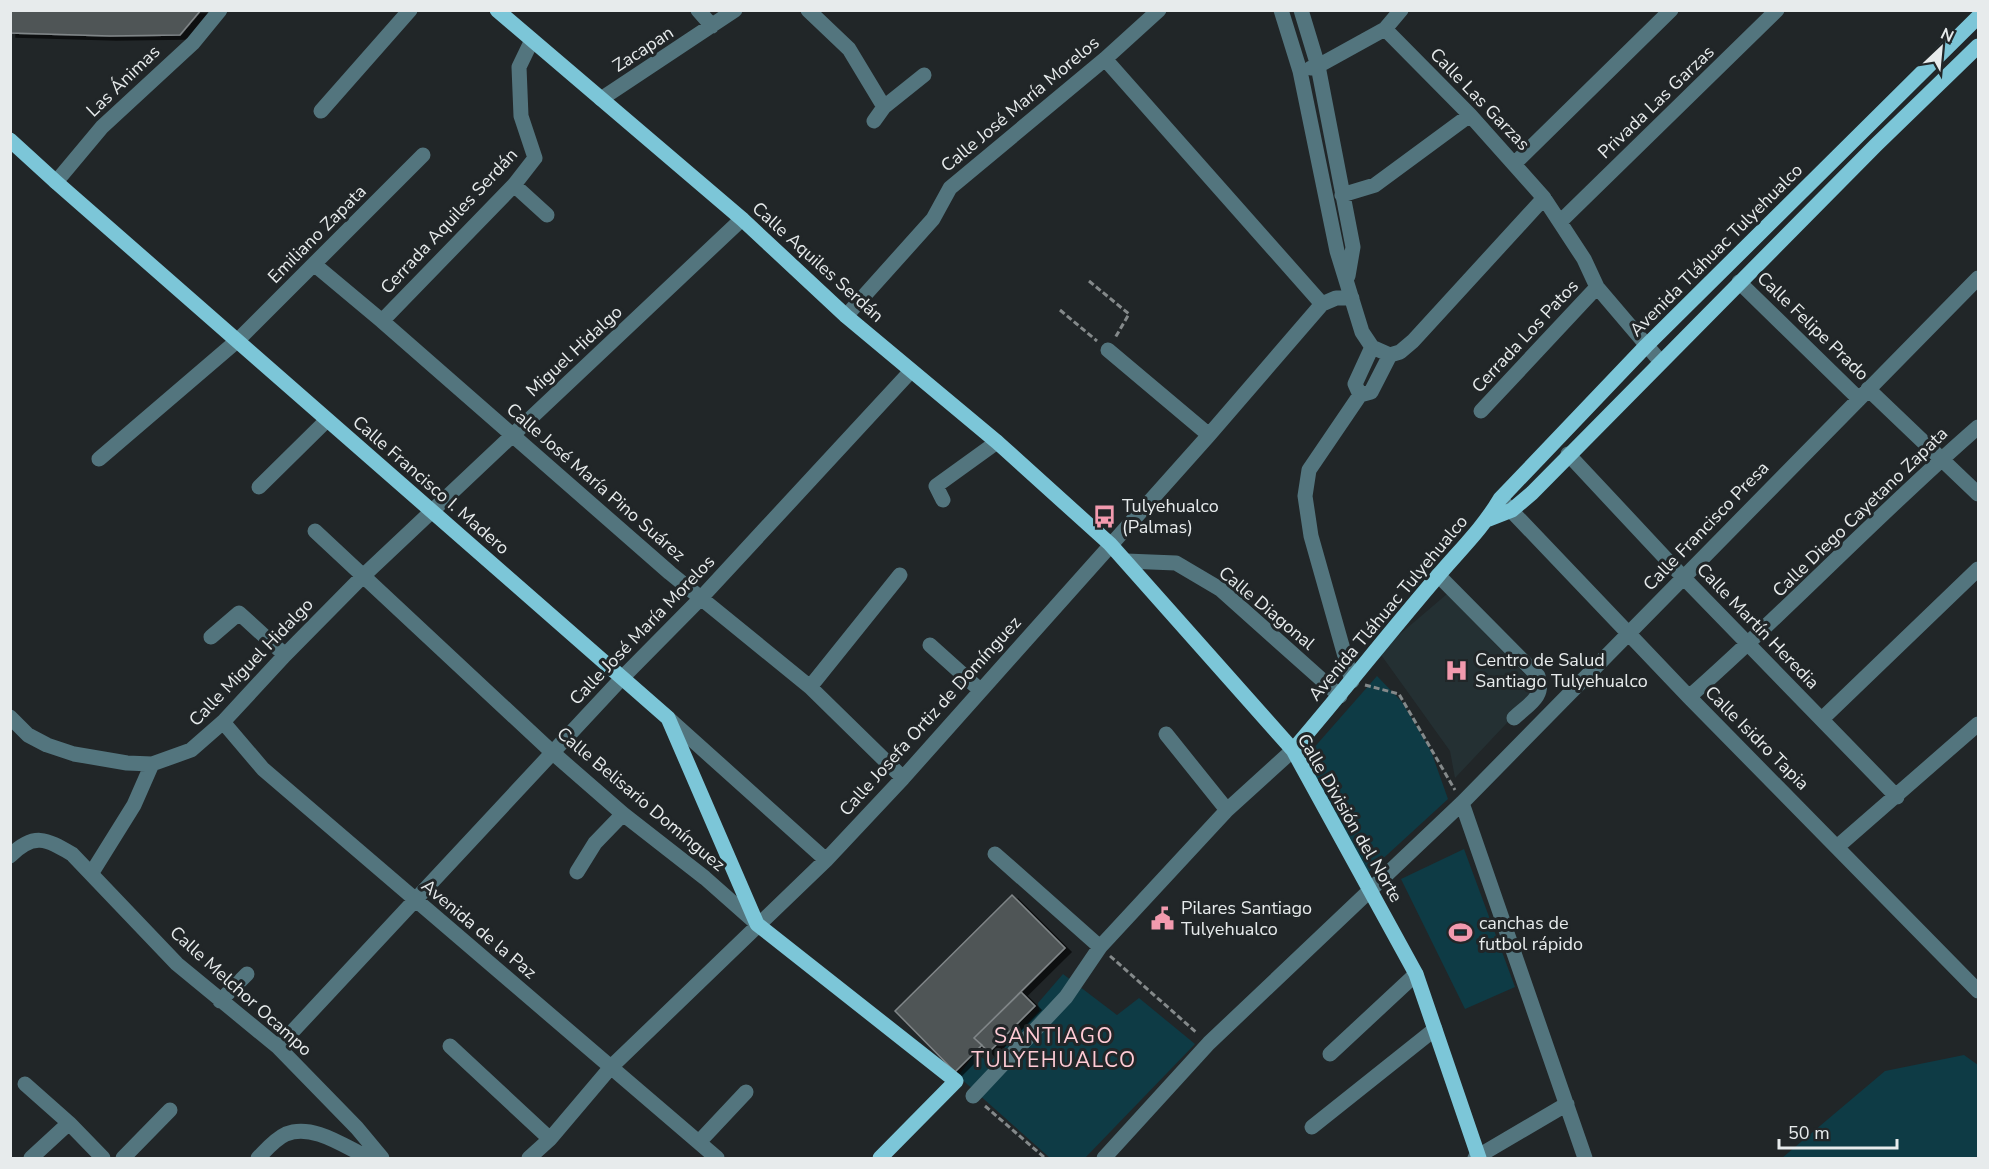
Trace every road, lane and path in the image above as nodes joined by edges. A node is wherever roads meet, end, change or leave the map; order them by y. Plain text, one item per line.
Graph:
1 (220, 10) edge
2 (410, 10) edge
3 (497, 10) edge
4 (698, 10) edge
5 (735, 10) edge
6 (808, 10) edge
7 (1159, 10) edge
8 (1281, 10) edge
9 (1301, 10) edge
10 (1401, 10) edge
11 (1671, 10) edge
12 (1777, 10) edge
13 (1978, 17) edge
14 (712, 27) junction
15 (1385, 29) junction
16 (532, 40) junction
17 (1978, 46) edge
18 (1105, 59) junction
19 (1318, 66) junction
20 (1299, 71) junction
21 (924, 75) dead end
22 (601, 99) junction
23 (884, 107) junction
24 (321, 111) dead end
25 (1470, 115) junction
26 (874, 121) dead end
27 (10, 140) edge
28 (423, 155) dead end
29 (1515, 163) junction
30 (56, 182) junction
31 (514, 185) junction
32 (1342, 195) junction
33 (1544, 198) junction
34 (547, 215) dead end
35 (742, 219) junction
36 (1561, 221) junction
37 (315, 265) junction
38 (1978, 278) edge
39 (1347, 279) junction
40 (1089, 282) dead end
41 (1739, 282) junction
42 (1597, 287) junction
43 (1352, 298) junction
44 (1322, 304) junction
45 (1060, 310) dead end
46 (846, 316) junction
47 (382, 321) junction
48 (238, 340) junction
49 (1646, 346) junction
50 (1372, 347) junction
51 (1108, 350) junction
52 (1390, 355) junction
53 (1660, 362) junction
54 (911, 371) junction
55 (1864, 394) junction
56 (1360, 395) junction
57 (1481, 411) dead end
58 (327, 420) junction
59 (1978, 427) edge
60 (1209, 435) junction
61 (513, 436) junction
62 (997, 442) junction
63 (1568, 454) junction
64 (1943, 458) junction
65 (99, 459) dead end
66 (259, 487) dead end
67 (1978, 494) edge
68 (1500, 499) junction
69 (943, 500) dead end
70 (1512, 510) junction
71 (433, 511) junction
72 (1489, 519) junction
73 (315, 531) dead end
74 (1110, 544) junction
75 (1126, 561) junction
76 (1978, 568) edge
77 (900, 575) dead end
78 (1437, 575) junction
79 (362, 577) junction
80 (1683, 577) junction
81 (701, 598) junction
82 (1630, 633) junction
83 (211, 637) dead end
84 (930, 645) dead end
85 (1749, 645) junction
86 (285, 655) junction
87 (622, 678) junction
88 (1352, 681) junction
89 (810, 687) junction
90 (980, 690) junction
91 (1340, 696) junction
92 (1689, 698) junction
93 (10, 717) edge
94 (668, 718) junction
95 (1514, 718) dead end
96 (1822, 718) junction
97 (223, 722) junction
98 (1978, 724) edge
99 (1166, 734) dead end
100 (1293, 750) junction
101 (553, 753) junction
102 (152, 764) junction
103 (903, 778) junction
104 (1897, 797) junction
105 (1462, 803) junction
106 (1227, 810) junction
107 (624, 814) junction
108 (1837, 847) junction
109 (996, 854) dead end
110 (10, 856) edge
111 (826, 860) junction
112 (576, 872) dead end
113 (91, 874) junction
114 (1370, 892) junction
115 (414, 899) junction
116 (757, 924) junction
117 (1100, 946) junction
118 (247, 974) dead end
119 (1416, 974) junction
120 (1978, 991) edge
121 (220, 1001) junction
122 (1435, 1029) junction
123 (1209, 1043) junction
124 (450, 1046) dead end
125 (278, 1047) junction
126 (1330, 1054) dead end
127 (611, 1066) junction
128 (25, 1084) dead end
129 (746, 1092) dead end
130 (973, 1095) joint
131 (1567, 1104) junction
132 (170, 1110) dead end
133 (69, 1123) junction
134 (1312, 1127) dead end
135 (550, 1138) junction
136 (699, 1142) junction
137 (1477, 1157) edge
138 (32, 1158) edge
139 (103, 1158) edge
140 (123, 1158) edge
141 (258, 1158) edge
142 (369, 1158) edge
143 (382, 1158) edge
144 (529, 1158) edge
145 (717, 1158) edge
146 (880, 1158) edge
147 (1045, 1158) edge
148 (1104, 1158) edge
149 (1585, 1158) edge

1 - 30 street, Las Ánimas
2 - 24 street
3 - 16 main road, Calle Aquiles Serdán
4 - 14 street
5 - 14 street, Zacapan
6 - 23 street
7 - 18 street, Calle José María Morelos
8 - 20 street
9 - 19 street
10 - 15 street
11 - 29 street
12 - 36 street, Privada Las Garzas
13 - 49 main road, Avenida Tláhuac Tulyehualco
14 - 22 street, Zacapan
15 - 19 street
15 - 25 street, Calle Las Garzas
16 - 22 main road, Calle Aquiles Serdán
16 - 31 street, Cerrada Aquiles Serdán
17 - 41 main road, Avenida Tláhuac Tulyehualco
18 - 44 street
18 - 46 street, Calle José María Morelos
19 - 20 street
19 - 32 street
20 - 39 street
21 - 23 street
22 - 35 main road, Calle Aquiles Serdán
23 - 26 street
25 - 29 street, Calle Las Garzas
25 - 32 street
27 - 30 main road, Calle Francisco I. Madero
28 - 37 street, Emiliano Zapata
29 - 33 street, Calle Las Garzas
30 - 48 main road, Calle Francisco I. Madero
31 - 34 street
31 - 47 street, Cerrada Aquiles Serdán
32 - 39 street
33 - 36 street, Calle Las Garzas
33 - 52 street
35 - 46 main road, Calle Aquiles Serdán
35 - 61 street, Miguel Hidalgo
36 - 42 street, Calle Las Garzas
37 - 47 street, Calle José María Pino Suárez
37 - 48 street, Emiliano Zapata
38 - 55 street, Calle Francisco Presa
39 - 43 street
40 - 51 path
41 - 53 main road, Avenida Tláhuac Tulyehualco
41 - 55 street, Calle Felipe Prado
42 - 49 street, Calle Las Garzas
42 - 57 street, Cerrada Los Patos
43 - 44 street
43 - 50 street
44 - 60 street, Calle Josefa Ortiz de Domínguez
45 - 51 path
46 - 54 main road, Calle Aquiles Serdán
47 - 61 street, Calle José María Pino Suárez
48 - 58 main road, Calle Francisco I. Madero
48 - 65 street, Emiliano Zapata
49 - 53 street, Calle Las Garzas
49 - 68 main road, Avenida Tláhuac Tulyehualco
50 - 52 street
50 - 56 street
51 - 60 street
52 - 56 street
53 - 63 main road, Avenida Tláhuac Tulyehualco
54 - 62 main road, Calle Aquiles Serdán
54 - 81 street, Calle José María Morelos
55 - 64 street, Calle Felipe Prado
55 - 80 street, Calle Francisco Presa
56 - 88 street
58 - 66 street
58 - 71 main road, Calle Francisco I. Madero
59 - 64 street, Calle Diego Cayetano Zapata
60 - 74 street, Calle Josefa Ortiz de Domínguez
61 - 71 street, Miguel Hidalgo
61 - 81 street, Calle José María Pino Suárez
62 - 69 street
62 - 74 main road, Calle Aquiles Serdán
63 - 70 main road, Avenida Tláhuac Tulyehualco
63 - 80 street, Calle Martín Heredia
64 - 67 street, Calle Felipe Prado
64 - 85 street, Calle Diego Cayetano Zapata
68 - 70 street, Calle Isidro Tapia
68 - 72 main road, Avenida Tláhuac Tulyehualco
70 - 72 main road, Avenida Tláhuac Tulyehualco
70 - 82 street, Calle Isidro Tapia
71 - 79 street, Calle Miguel Hidalgo
71 - 87 main road, Calle Francisco I. Madero
72 - 78 main road, Avenida Tláhuac Tulyehualco
73 - 79 street, Calle Belisario Domínguez
74 - 75 main road, Calle División del Norte
74 - 90 street, Calle Josefa Ortiz de Domínguez
75 - 91 street, Calle Diagonal
75 - 100 main road, Calle División del Norte
76 - 96 street
77 - 89 street
78 - 88 main road, Avenida Tláhuac Tulyehualco
78 - 95 street
79 - 86 street, Calle Miguel Hidalgo
79 - 101 street, Calle Belisario Domínguez
80 - 82 street, Calle Francisco Presa
80 - 85 street, Calle Martín Heredia
81 - 87 street, Calle José María Morelos
81 - 89 street, Calle José María Pino Suárez
82 - 92 street, Calle Isidro Tapia
82 - 105 street, Calle Francisco Presa
83 - 86 street
84 - 90 street
85 - 92 street, Calle Diego Cayetano Zapata
85 - 96 street, Calle Martín Heredia
86 - 97 street, Calle Miguel Hidalgo
87 - 94 main road, Calle Francisco I. Madero
87 - 101 street, Calle José María Morelos
88 - 91 main road, Avenida Tláhuac Tulyehualco
88 - 105 path
89 - 103 street, Calle José María Pino Suárez
90 - 103 street, Calle Josefa Ortiz de Domínguez
91 - 100 main road, Avenida Tláhuac Tulyehualco
92 - 108 street, Calle Isidro Tapia
93 - 102 street
94 - 111 street, Calle Francisco I. Madero
94 - 116 main road
96 - 104 street, Calle Martín Heredia
97 - 102 street, Calle Miguel Hidalgo
97 - 115 street, Avenida de la Paz
98 - 104 street
99 - 106 street
100 - 106 street
100 - 114 main road, Calle División del Norte
101 - 107 street, Calle Belisario Domínguez
101 - 115 street, Calle José María Morelos
102 - 113 street
103 - 111 street, Calle Josefa Ortiz de Domínguez
104 - 108 street
105 - 114 street, Calle Francisco Presa
105 - 131 street
106 - 117 street
107 - 112 street
107 - 116 street, Calle Belisario Domínguez
108 - 120 street, Calle Isidro Tapia
109 - 117 street
110 - 113 street, Calle Melchor Ocampo
111 - 116 street, Calle Josefa Ortiz de Domínguez
113 - 121 street, Calle Melchor Ocampo
114 - 119 main road, Calle División del Norte
114 - 123 street, Calle Francisco Presa
115 - 125 street, Calle José María Morelos
115 - 127 street, Avenida de la Paz
116 - 127 street, Calle Josefa Ortiz de Domínguez
116 - 146 main road, Calle Belisario Domínguez
117 - 123 path
117 - 130 street
118 - 121 street
119 - 122 main road, Calle División del Norte
119 - 126 street
121 - 125 street, Calle Melchor Ocampo
122 - 134 street
122 - 137 main road, Calle División del Norte
123 - 148 street, Calle Francisco Presa
124 - 135 street
125 - 143 street, Calle Melchor Ocampo
127 - 135 street, Calle Josefa Ortiz de Domínguez
127 - 136 street, Avenida de la Paz
128 - 133 street
129 - 136 street
130 - 147 path
131 - 137 street
131 - 149 street
132 - 140 street
133 - 138 street
133 - 139 street
135 - 144 street, Calle Josefa Ortiz de Domínguez
136 - 145 street, Avenida de la Paz
141 - 142 street

